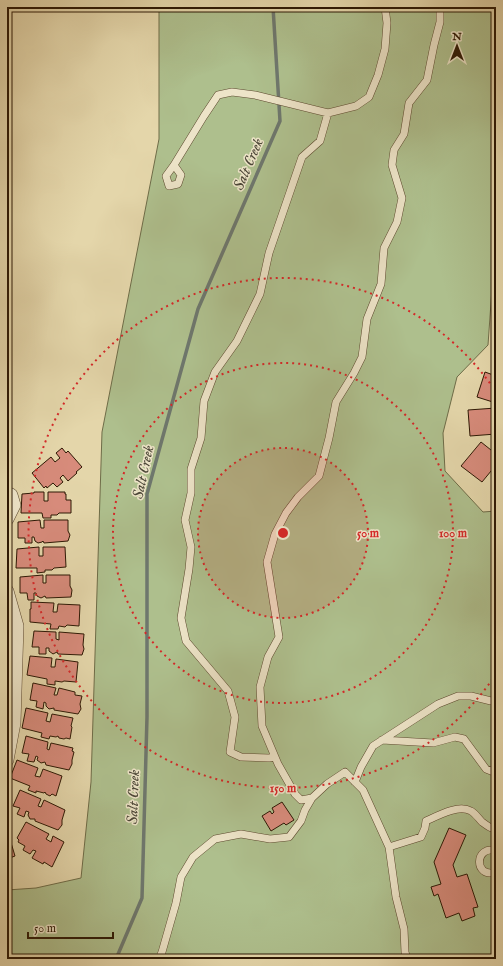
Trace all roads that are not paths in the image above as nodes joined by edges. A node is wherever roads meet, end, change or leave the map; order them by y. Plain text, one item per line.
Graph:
1 (385, 7) edge
2 (440, 7) edge
3 (328, 113) junction
4 (174, 165) dead end
5 (7, 493) edge
6 (7, 519) edge
7 (7, 591) edge
8 (496, 701) edge
9 (381, 740) junction
10 (275, 757) junction
11 (7, 760) edge
12 (496, 773) edge
13 (354, 782) junction
14 (312, 798) junction
15 (496, 829) edge
16 (388, 847) junction
17 (496, 851) edge
18 (496, 872) edge
19 (159, 959) edge
20 (407, 959) edge

1 - 3 lane
2 - 10 lane
3 - 4 lane
3 - 10 lane
5 - 6 street
7 - 11 street
8 - 9 lane
9 - 12 lane
9 - 13 lane
10 - 14 lane
13 - 14 lane
13 - 16 lane
14 - 19 lane
15 - 16 lane
16 - 20 lane
17 - 18 lane

